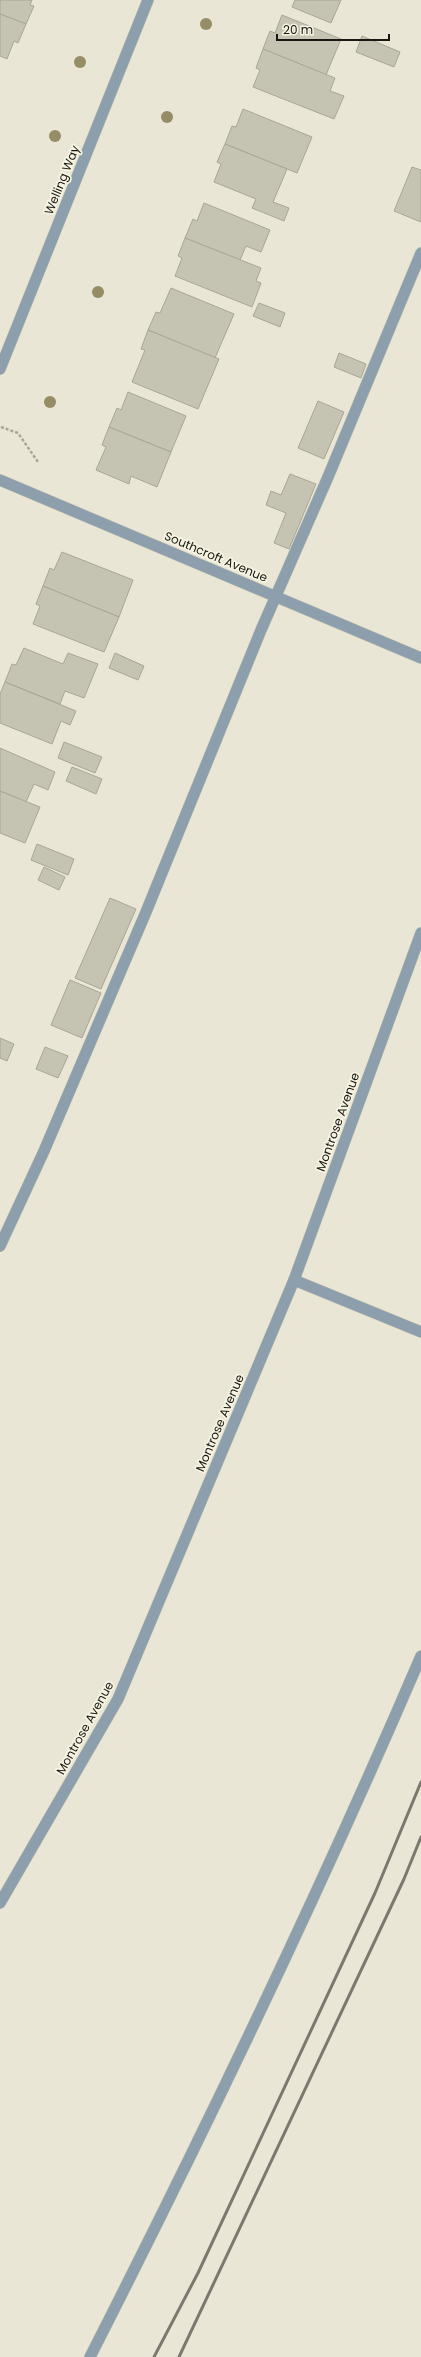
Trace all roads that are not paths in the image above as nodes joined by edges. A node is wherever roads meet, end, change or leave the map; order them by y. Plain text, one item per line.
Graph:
1 (148, 0) edge
2 (421, 253) edge
3 (0, 369) edge
4 (0, 480) edge
5 (276, 596) junction
6 (421, 658) edge
7 (421, 933) edge
8 (0, 1246) edge
9 (294, 1280) junction
10 (421, 1332) edge
11 (421, 1656) edge
12 (0, 1902) edge
13 (90, 2357) edge

1 - 3 street, Welling Way
2 - 5 street
4 - 5 street, Southcroft Avenue
5 - 6 street, Southcroft Avenue
5 - 8 street
7 - 9 street, Montrose Avenue
9 - 10 street
9 - 12 street, Montrose Avenue
11 - 13 street

